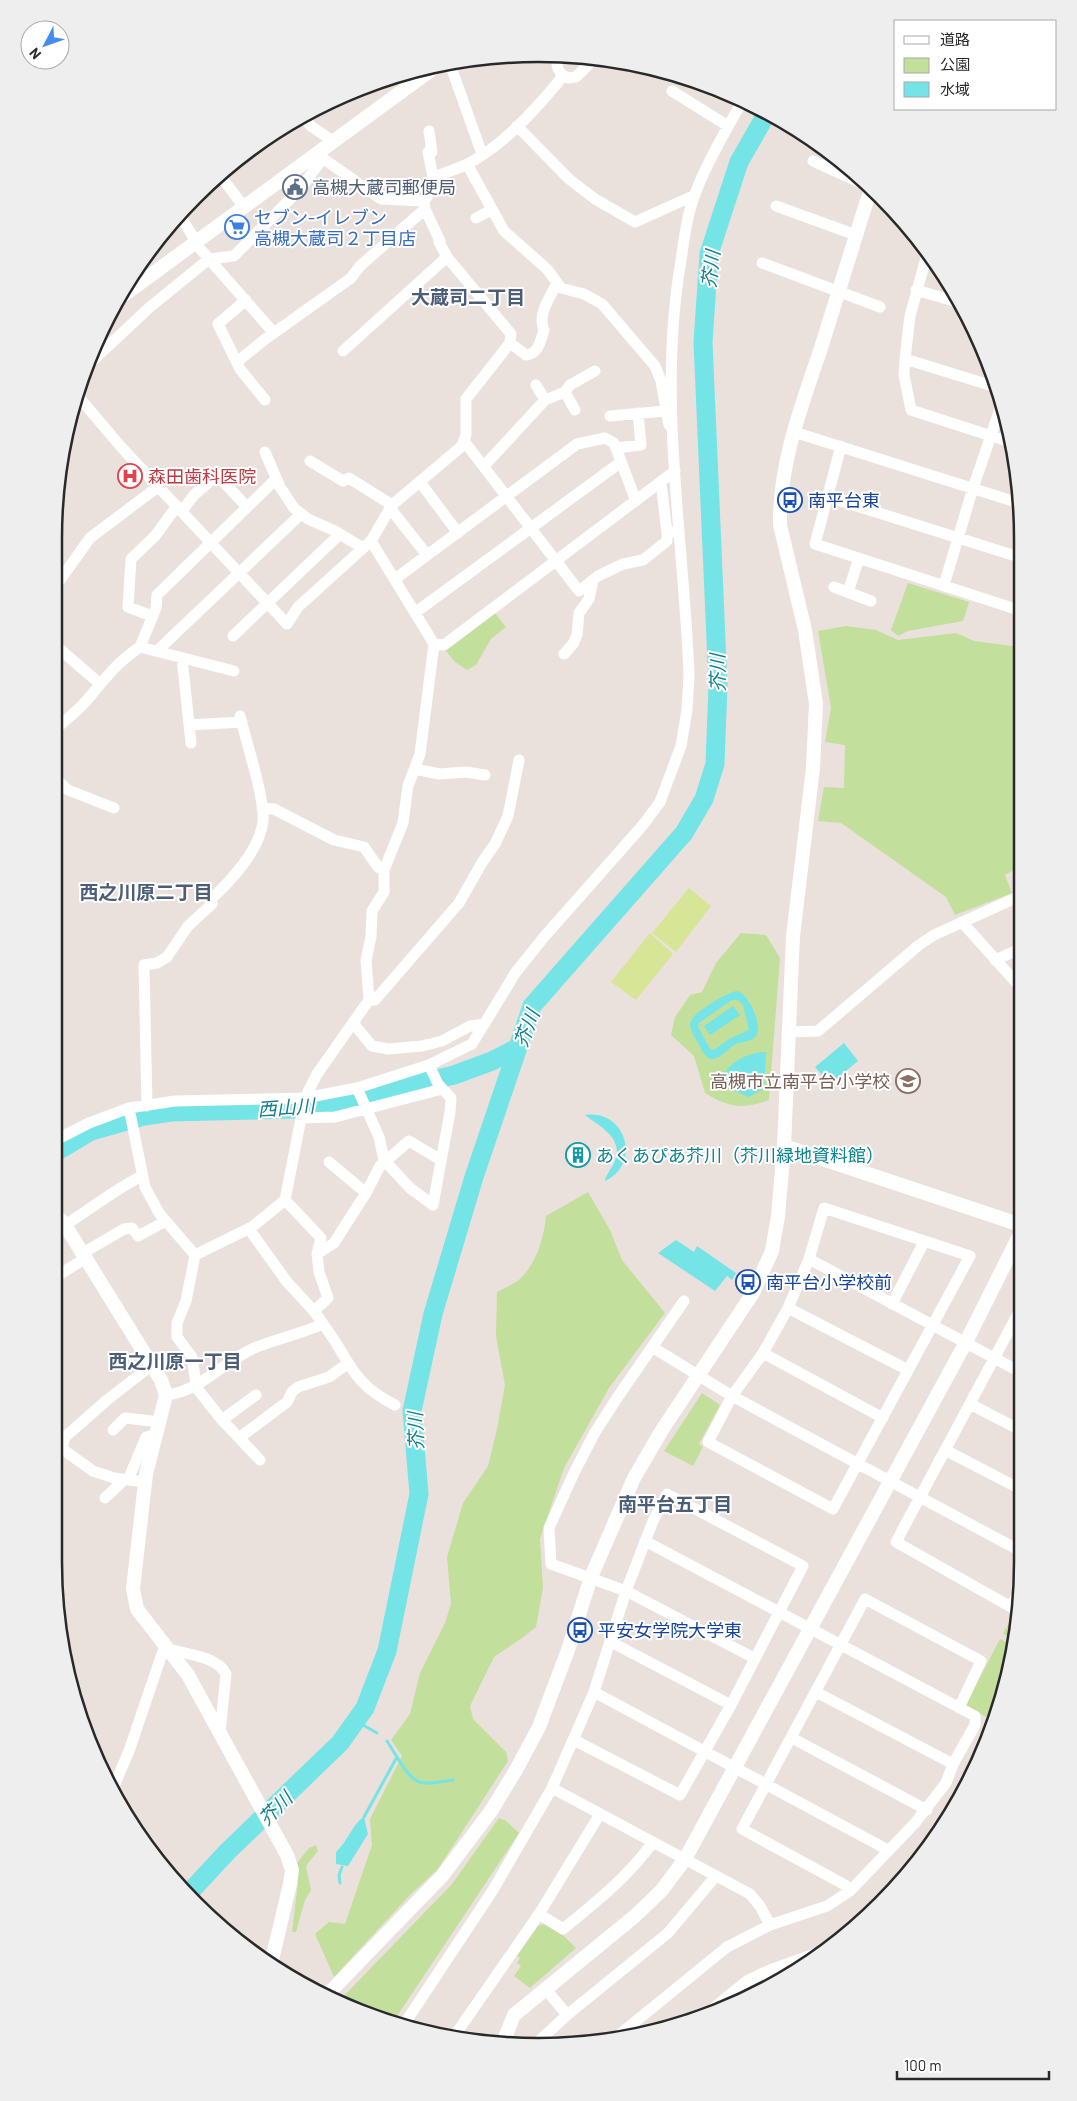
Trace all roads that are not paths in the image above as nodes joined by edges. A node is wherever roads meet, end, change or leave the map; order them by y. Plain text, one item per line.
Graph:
1 (557, 63) edge
2 (587, 66) edge
3 (452, 71) edge
4 (563, 76) junction
5 (420, 78) edge
6 (672, 91) dead end
7 (738, 107) edge
8 (308, 122) edge
9 (518, 126) junction
10 (728, 126) junction
11 (429, 131) dead end
12 (333, 141) junction
13 (482, 154) junction
14 (319, 156) junction
15 (813, 161) dead end
16 (467, 164) junction
17 (845, 176) edge
18 (433, 178) junction
19 (225, 181) edge
20 (695, 195) junction
21 (868, 196) edge
22 (425, 205) junction
23 (776, 206) dead end
24 (244, 207) junction
25 (491, 210) junction
26 (476, 218) dead end
27 (184, 222) edge
28 (856, 235) junction
29 (195, 242) junction
30 (447, 257) junction
31 (209, 259) junction
32 (925, 261) edge
33 (762, 263) dead end
34 (557, 284) junction
35 (135, 286) edge
36 (916, 290) junction
37 (839, 291) junction
38 (246, 300) junction
39 (950, 300) edge
40 (880, 307) dead end
41 (274, 333) junction
42 (510, 343) junction
43 (344, 351) dead end
44 (100, 354) edge
45 (905, 359) junction
46 (236, 369) junction
47 (595, 371) dead end
48 (536, 385) dead end
49 (989, 386) edge
50 (565, 392) junction
51 (265, 400) dead end
52 (545, 400) junction
53 (83, 402) edge
54 (575, 410) dead end
55 (665, 411) junction
56 (638, 413) junction
57 (998, 415) edge
58 (610, 416) dead end
59 (794, 432) junction
60 (991, 436) junction
61 (673, 439) junction
62 (1004, 440) edge
63 (464, 441) junction
64 (841, 446) junction
65 (616, 448) junction
66 (265, 452) dead end
67 (310, 461) dead end
68 (621, 462) junction
69 (484, 466) junction
70 (675, 471) junction
71 (276, 479) junction
72 (420, 482) junction
73 (661, 482) junction
74 (159, 486) junction
75 (973, 488) junction
76 (507, 496) junction
77 (828, 496) junction
78 (636, 501) junction
79 (1012, 501) edge
80 (247, 507) junction
81 (391, 507) junction
82 (180, 509) junction
83 (301, 514) junction
84 (530, 528) junction
85 (679, 531) junction
86 (458, 533) junction
87 (667, 533) junction
88 (340, 534) junction
89 (960, 537) junction
90 (211, 542) junction
91 (367, 545) junction
92 (427, 555) junction
93 (1014, 555) edge
94 (859, 558) junction
95 (556, 562) junction
96 (240, 574) junction
97 (62, 577) edge
98 (395, 579) junction
99 (593, 580) junction
100 (944, 585) junction
101 (834, 588) dead end
102 (848, 592) junction
103 (870, 601) dead end
104 (267, 603) junction
105 (1014, 608) edge
106 (416, 612) junction
107 (152, 616) junction
108 (233, 636) dead end
109 (434, 644) junction
110 (140, 647) junction
111 (62, 651) edge
112 (157, 651) junction
113 (564, 654) dead end
114 (182, 658) junction
115 (234, 670) dead end
116 (99, 683) junction
117 (62, 723) edge
118 (190, 725) junction
119 (191, 743) dead end
120 (519, 760) dead end
121 (414, 769) junction
122 (485, 776) dead end
123 (62, 785) edge
124 (114, 808) dead end
125 (262, 808) junction
126 (384, 870) junction
127 (1014, 899) edge
128 (962, 922) junction
129 (1014, 952) edge
130 (995, 960) junction
131 (1014, 981) edge
132 (369, 1000) junction
133 (353, 1023) junction
134 (484, 1024) junction
135 (787, 1032) junction
136 (430, 1067) junction
137 (440, 1086) junction
138 (357, 1089) junction
139 (305, 1100) junction
140 (147, 1106) junction
141 (364, 1109) junction
142 (130, 1111) junction
143 (301, 1118) junction
144 (62, 1137) edge
145 (784, 1146) junction
146 (384, 1160) junction
147 (441, 1160) junction
148 (329, 1162) dead end
149 (142, 1176) junction
150 (366, 1193) junction
151 (285, 1200) junction
152 (166, 1221) junction
153 (62, 1222) edge
154 (1014, 1223) edge
155 (65, 1225) junction
156 (249, 1228) junction
157 (924, 1242) junction
158 (1014, 1246) edge
159 (317, 1254) junction
160 (194, 1255) junction
161 (84, 1256) junction
162 (809, 1259) junction
163 (62, 1272) edge
164 (684, 1301) dead end
165 (892, 1304) junction
166 (788, 1308) junction
167 (314, 1311) junction
168 (1014, 1321) edge
169 (323, 1324) junction
170 (933, 1325) junction
171 (966, 1342) junction
172 (652, 1347) junction
173 (762, 1352) junction
174 (994, 1358) junction
175 (347, 1364) junction
176 (152, 1365) junction
177 (1014, 1369) edge
178 (908, 1370) junction
179 (698, 1377) junction
180 (196, 1384) junction
181 (166, 1395) junction
182 (256, 1395) dead end
183 (732, 1396) junction
184 (970, 1404) junction
185 (395, 1405) dead end
186 (883, 1418) junction
187 (222, 1420) junction
188 (158, 1428) junction
189 (1014, 1428) edge
190 (113, 1430) dead end
191 (239, 1438) junction
192 (62, 1441) edge
193 (62, 1449) edge
194 (945, 1450) junction
195 (260, 1460) dead end
196 (858, 1466) junction
197 (127, 1480) junction
198 (145, 1482) junction
199 (889, 1482) junction
200 (1014, 1486) edge
201 (105, 1498) dead end
202 (920, 1498) junction
203 (645, 1541) junction
204 (1014, 1548) edge
205 (591, 1577) junction
206 (626, 1591) junction
207 (1012, 1605) edge
208 (778, 1613) junction
209 (809, 1629) junction
210 (611, 1642) junction
211 (840, 1645) junction
212 (166, 1647) junction
213 (754, 1658) junction
214 (594, 1692) junction
215 (816, 1692) junction
216 (731, 1705) junction
217 (959, 1708) junction
218 (220, 1733) junction
219 (792, 1738) junction
220 (574, 1740) junction
221 (705, 1752) junction
222 (953, 1764) junction
223 (736, 1767) junction
224 (116, 1781) edge
225 (766, 1784) junction
226 (552, 1788) junction
227 (927, 1810) junction
228 (600, 1814) junction
229 (653, 1842) junction
230 (888, 1850) junction
231 (685, 1859) junction
232 (715, 1876) junction
233 (850, 1891) junction
234 (539, 1914) junction
235 (770, 1925) junction
236 (273, 1957) edge
237 (788, 1967) edge
238 (748, 1982) junction
239 (753, 1987) edge
240 (546, 1988) junction
241 (331, 1991) edge
242 (727, 1999) edge
243 (567, 2015) junction
244 (407, 2020) edge
245 (626, 2030) edge
246 (458, 2031) edge
247 (505, 2037) edge
248 (542, 2038) edge

1 - 4 street
2 - 4 street
3 - 13 street
4 - 9 street
5 - 12 street
6 - 10 street
7 - 10 street
8 - 12 street
9 - 13 street
9 - 20 street
10 - 20 street
11 - 18 street
12 - 14 street
13 - 16 street
14 - 22 street
14 - 24 street
14 - 31 street
15 - 17 street
16 - 18 street
16 - 25 street
18 - 22 street
19 - 24 street
20 - 61 street
21 - 28 street
22 - 30 street
22 - 41 street
23 - 28 street
24 - 29 street
25 - 26 street
25 - 34 street
27 - 29 street
28 - 37 street
29 - 31 street
29 - 35 street
30 - 42 street
30 - 43 street
31 - 38 street
31 - 44 street
32 - 36 street
33 - 37 street
34 - 42 street
34 - 55 street
36 - 39 street
36 - 45 street
37 - 40 street
37 - 59 street
38 - 41 street
38 - 46 street
41 - 46 street
42 - 63 street
45 - 49 street
45 - 60 street
46 - 51 street
47 - 50 street
48 - 52 street
50 - 52 street
50 - 54 street
52 - 69 street
53 - 74 street
55 - 56 street
55 - 61 street
56 - 58 street
56 - 65 street
57 - 60 street
59 - 64 street
59 - 135 street
60 - 62 street
60 - 75 street
61 - 70 street
63 - 69 street
63 - 72 street
64 - 75 street
64 - 77 street
65 - 68 street
65 - 76 street
66 - 71 street
67 - 81 street
68 - 78 street
68 - 84 street
69 - 76 street
70 - 73 street
70 - 85 street
71 - 80 street
71 - 83 street
72 - 81 street
72 - 86 street
73 - 78 street
73 - 87 street
74 - 82 street
74 - 97 street
75 - 79 street
75 - 89 street
76 - 84 street
76 - 86 street
77 - 89 street
77 - 94 street
78 - 95 street
80 - 82 street
80 - 90 street
81 - 91 street
81 - 92 street
82 - 90 street
82 - 107 street
83 - 88 street
83 - 96 street
84 - 95 street
84 - 106 street
85 - 87 street
85 - 134 street
86 - 92 street
87 - 99 street
88 - 91 street
88 - 104 street
89 - 93 street
89 - 100 street
90 - 96 street
90 - 107 street
91 - 98 street
91 - 104 street
92 - 98 street
94 - 100 street
94 - 102 street
95 - 99 street
95 - 109 street
96 - 104 street
96 - 112 street
98 - 106 street
99 - 113 street
100 - 105 street
101 - 102 street
102 - 103 street
104 - 108 street
106 - 109 street
107 - 110 street
109 - 121 street
110 - 112 street
110 - 116 street
111 - 116 street
112 - 114 street
114 - 115 street
114 - 118 street
116 - 117 street
118 - 119 street
118 - 125 street
120 - 132 street
121 - 122 street
121 - 126 street
123 - 124 street
125 - 126 street
125 - 140 street
126 - 132 street
127 - 128 street
128 - 130 street
128 - 135 street
129 - 130 street
130 - 131 street
132 - 133 street
133 - 134 street
133 - 139 street
134 - 136 street
135 - 145 street
136 - 137 street
136 - 138 street
137 - 141 street
137 - 147 street
138 - 139 street
138 - 141 street
139 - 140 street
139 - 143 street
140 - 142 street
141 - 143 street
141 - 146 street
142 - 144 street
142 - 149 street
143 - 151 street
145 - 154 street
145 - 179 street
146 - 147 street
146 - 147 street
146 - 150 street
148 - 150 street
149 - 152 street
149 - 155 street
150 - 159 street
151 - 156 street
151 - 159 street
152 - 160 street
152 - 161 street
153 - 155 street
155 - 161 street
156 - 160 street
156 - 167 street
157 - 162 street
157 - 165 street
157 - 170 street
158 - 171 street
159 - 167 street
160 - 180 street
161 - 163 street
161 - 176 street
162 - 165 street
162 - 166 street
164 - 172 street
165 - 170 street
166 - 173 street
166 - 178 street
167 - 169 street
168 - 174 street
169 - 175 street
169 - 180 street
170 - 171 street
170 - 178 street
171 - 174 street
171 - 199 street
172 - 179 street
172 - 205 street
173 - 183 street
173 - 186 street
174 - 177 street
174 - 184 street
175 - 185 street
175 - 191 street
176 - 181 street
176 - 192 street
178 - 186 street
179 - 183 street
179 - 205 street
180 - 181 street
180 - 187 street
181 - 188 street
182 - 187 street
183 - 196 street
183 - 196 street
184 - 189 street
184 - 194 street
186 - 196 street
187 - 191 street
188 - 190 street
188 - 197 street
188 - 198 street
191 - 195 street
193 - 197 street
194 - 200 street
194 - 202 street
196 - 199 street
197 - 198 street
197 - 201 street
198 - 212 street
199 - 202 street
199 - 209 street
202 - 204 street
202 - 207 street
203 - 206 street
203 - 208 street
203 - 208 street
205 - 206 street
205 - 241 street
206 - 210 street
206 - 213 street
208 - 209 street
208 - 213 street
209 - 211 street
209 - 223 street
210 - 214 street
210 - 216 street
211 - 215 street
211 - 217 street
211 - 217 street
212 - 218 street
212 - 218 street
212 - 224 street
213 - 216 street
214 - 220 street
214 - 221 street
215 - 219 street
215 - 222 street
216 - 221 street
217 - 222 street
218 - 236 street
219 - 225 street
219 - 227 street
220 - 221 street
220 - 226 street
221 - 223 street
222 - 227 street
223 - 225 street
223 - 231 street
225 - 230 street
225 - 233 street
226 - 228 street
226 - 244 street
227 - 230 street
228 - 229 street
228 - 234 street
229 - 231 street
229 - 234 street
230 - 233 street
231 - 232 street
231 - 240 street
232 - 235 street
232 - 243 street
233 - 235 street
234 - 246 street
235 - 245 street
237 - 238 street
238 - 239 street
238 - 242 street
240 - 243 street
240 - 247 street
243 - 248 street

